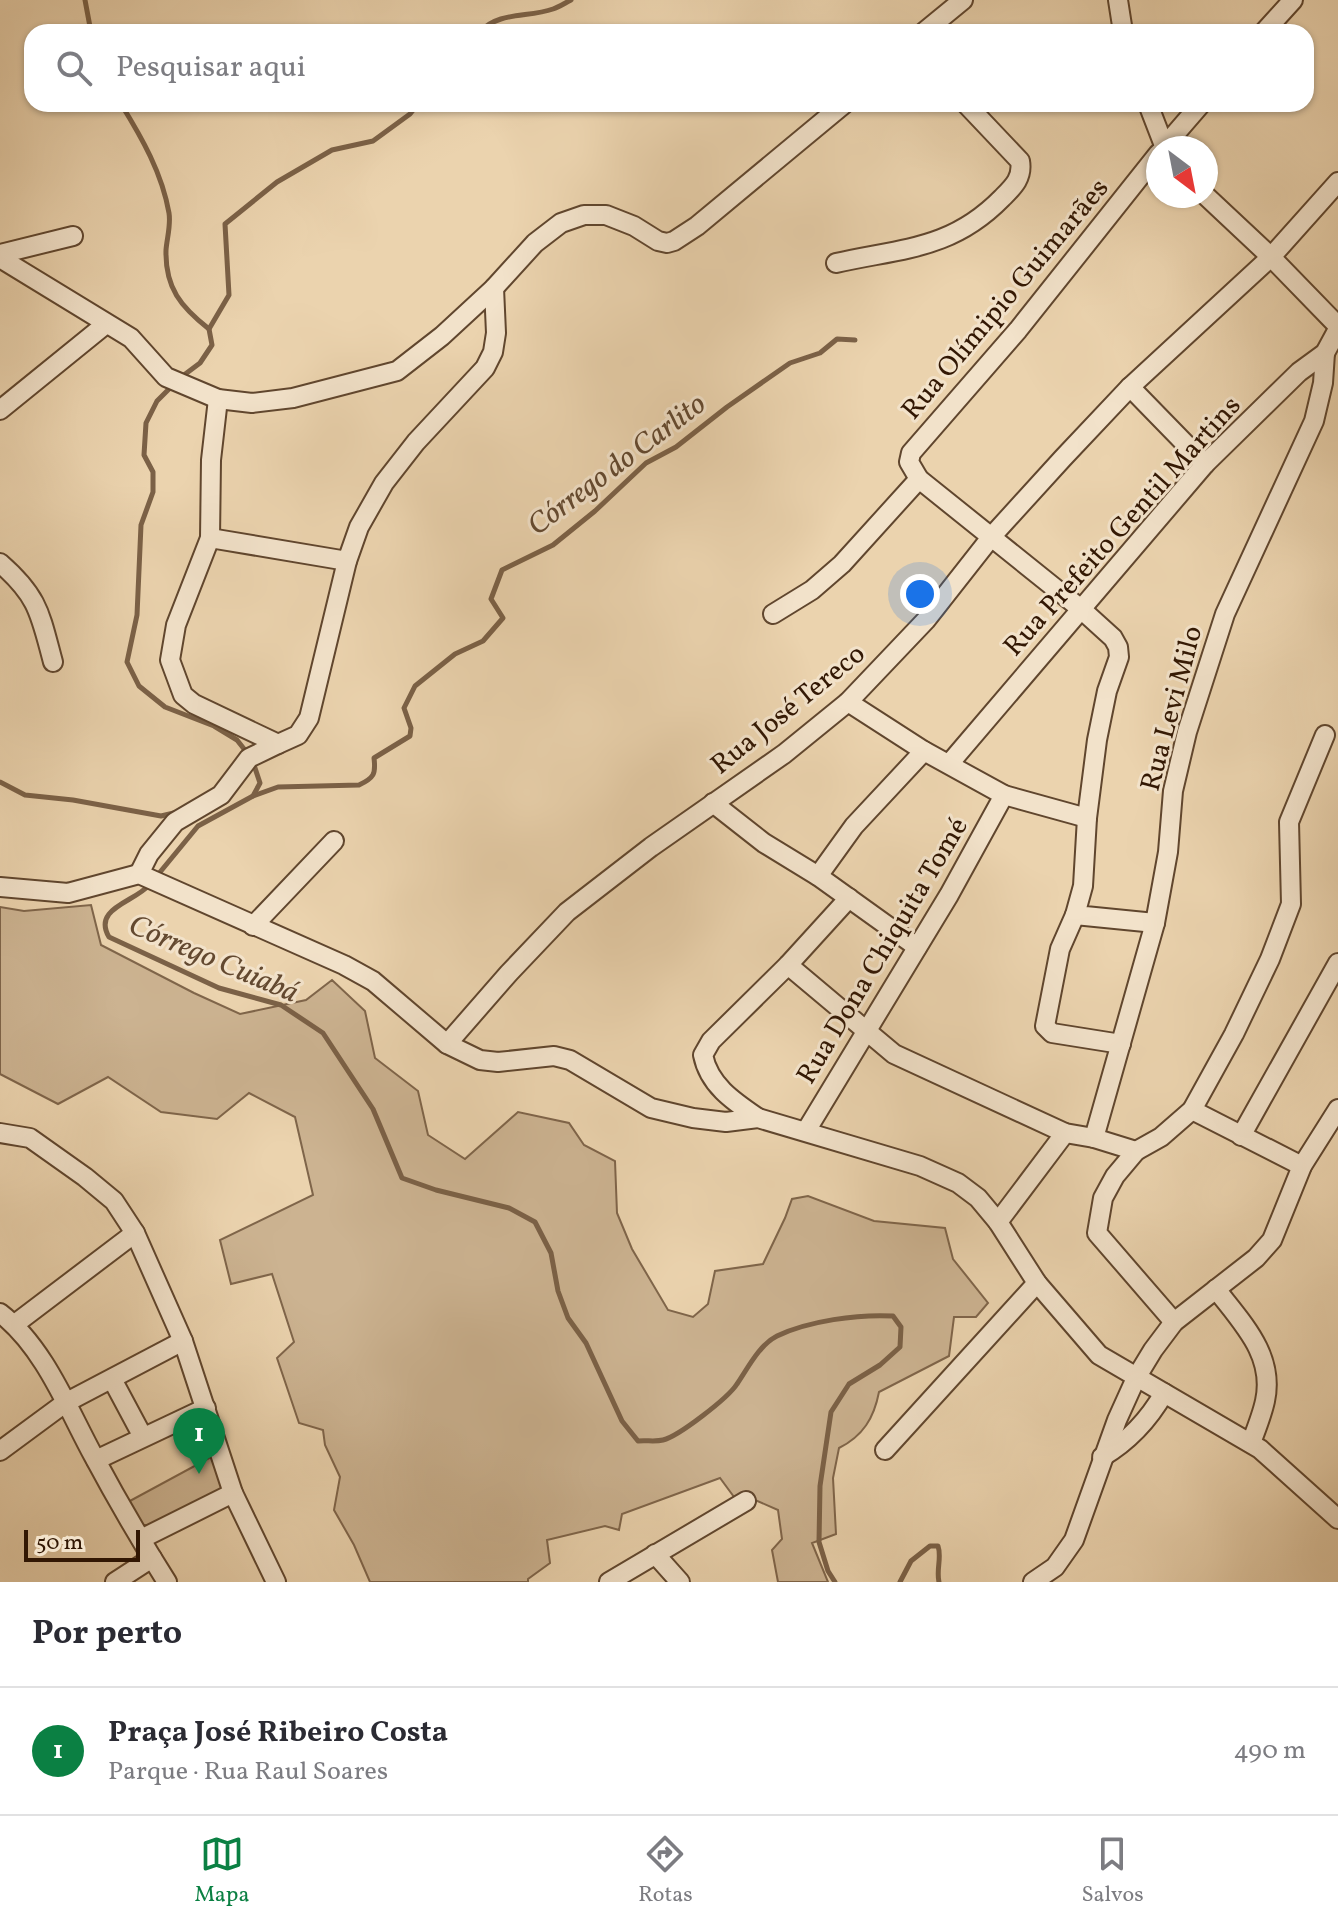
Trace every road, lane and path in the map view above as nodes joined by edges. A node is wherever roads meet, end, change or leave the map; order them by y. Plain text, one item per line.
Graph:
1 (963, 0) edge
2 (1118, 0) edge
3 (1293, 0) edge
4 (934, 24) edge
5 (1122, 24) edge
6 (1271, 24) edge
7 (834, 112) edge
8 (974, 112) edge
9 (1150, 112) edge
10 (1194, 112) edge
11 (1158, 136) edge
12 (1173, 136) edge
13 (1146, 169) edge
14 (1338, 182) edge
15 (1218, 207) edge
16 (73, 236) dead end
17 (0, 256) edge
18 (1271, 257) junction
19 (836, 263) dead end
20 (494, 288) junction
21 (106, 324) junction
22 (1338, 327) edge
23 (1325, 353) junction
24 (1130, 387) junction
25 (218, 399) junction
26 (0, 410) edge
27 (1205, 464) junction
28 (919, 479) junction
29 (992, 536) junction
30 (210, 538) junction
31 (347, 561) junction
32 (0, 563) edge
33 (1081, 609) junction
34 (773, 614) dead end
35 (53, 662) dead end
36 (848, 702) junction
37 (1325, 735) dead end
38 (286, 741) junction
39 (924, 751) junction
40 (949, 764) junction
41 (1004, 795) junction
42 (713, 803) junction
43 (1087, 818) junction
44 (334, 841) dead end
45 (818, 876) junction
46 (153, 880) junction
47 (0, 887) edge
48 (849, 898) junction
49 (1075, 915) junction
50 (1155, 923) junction
51 (253, 926) junction
52 (917, 947) junction
53 (1338, 963) edge
54 (788, 965) junction
55 (867, 1034) junction
56 (447, 1044) junction
57 (1121, 1044) junction
58 (720, 1089) junction
59 (1338, 1109) edge
60 (1192, 1110) junction
61 (693, 1118) junction
62 (758, 1118) junction
63 (806, 1131) junction
64 (0, 1133) edge
65 (1065, 1133) junction
66 (1241, 1136) junction
67 (1094, 1138) junction
68 (1136, 1151) junction
69 (1302, 1166) junction
70 (998, 1222) junction
71 (135, 1233) junction
72 (1037, 1283) junction
73 (1216, 1289) junction
74 (7, 1319) edge
75 (1174, 1322) junction
76 (183, 1341) junction
77 (1136, 1378) junction
78 (112, 1379) junction
79 (1164, 1393) junction
80 (65, 1403) junction
81 (206, 1408) junction
82 (143, 1437) junction
83 (1251, 1443) junction
84 (885, 1450) dead end
85 (0, 1451) edge
86 (1102, 1457) junction
87 (96, 1460) junction
88 (233, 1493) junction
89 (746, 1501) dead end
90 (1338, 1519) edge
91 (141, 1539) junction
92 (655, 1554) junction
93 (152, 1558) junction
94 (115, 1582) edge
95 (167, 1582) edge
96 (276, 1582) edge
97 (609, 1582) edge
98 (680, 1582) edge
99 (1033, 1582) edge

1 - 4 street
2 - 5 street
3 - 6 street
7 - 20 street
8 - 19 street
9 - 11 street
10 - 12 street, Rua Olímipio Guimarães
13 - 28 street, Rua Olímipio Guimarães
14 - 18 street, Rua José Tereco
15 - 18 street
16 - 17 street
17 - 21 street
18 - 22 street
18 - 24 street, Rua José Tereco
20 - 25 street
20 - 31 street
21 - 25 street
21 - 26 street
22 - 23 street, Rua Prefeito Gentil Martins
23 - 27 street, Rua Prefeito Gentil Martins
23 - 50 street, Rua Levi Milo
24 - 27 street
24 - 29 street, Rua José Tereco
25 - 30 street
27 - 33 street, Rua Prefeito Gentil Martins
28 - 29 street
28 - 34 street
29 - 33 street
29 - 36 street, Rua José Tereco
30 - 31 street
30 - 38 street
31 - 38 street
32 - 35 street
33 - 40 street, Rua Prefeito Gentil Martins
33 - 43 street
36 - 39 street
36 - 42 street, Rua José Tereco
37 - 60 street
38 - 46 street
39 - 40 street
39 - 45 street
40 - 41 street
41 - 43 street
41 - 52 street, Rua Dona Chiquita Tomé
42 - 45 street
42 - 56 street, Rua José Tereco
43 - 49 street
44 - 51 street
45 - 48 street
46 - 47 street
46 - 51 street
48 - 52 street
48 - 54 street
49 - 50 street
49 - 57 street
50 - 57 street, Rua Levi Milo
51 - 56 street
52 - 55 street, Rua Dona Chiquita Tomé
53 - 66 street
54 - 55 street
54 - 58 street
55 - 63 street, Rua Dona Chiquita Tomé
55 - 65 street
56 - 61 street
57 - 67 street, Rua Levi Milo
58 - 61 street
58 - 62 street
59 - 69 street
60 - 66 street
60 - 68 street
61 - 62 street
62 - 63 street
63 - 70 street
64 - 71 street
65 - 67 street
65 - 70 street
66 - 69 street
67 - 68 street
68 - 75 street
69 - 73 street
70 - 72 street
71 - 74 street
71 - 76 street
72 - 77 street
72 - 84 street
73 - 75 street
73 - 83 street
74 - 80 street
75 - 77 street
76 - 78 street
76 - 81 street
77 - 79 street
77 - 86 street
78 - 80 street
78 - 82 street
79 - 83 street
79 - 86 street
80 - 85 street
80 - 87 street
81 - 82 street
81 - 88 street
82 - 87 street
83 - 90 street
86 - 99 street
87 - 91 street
88 - 91 street
88 - 96 street
89 - 92 street
91 - 93 street
92 - 97 street
92 - 98 street
93 - 94 street
93 - 95 street

